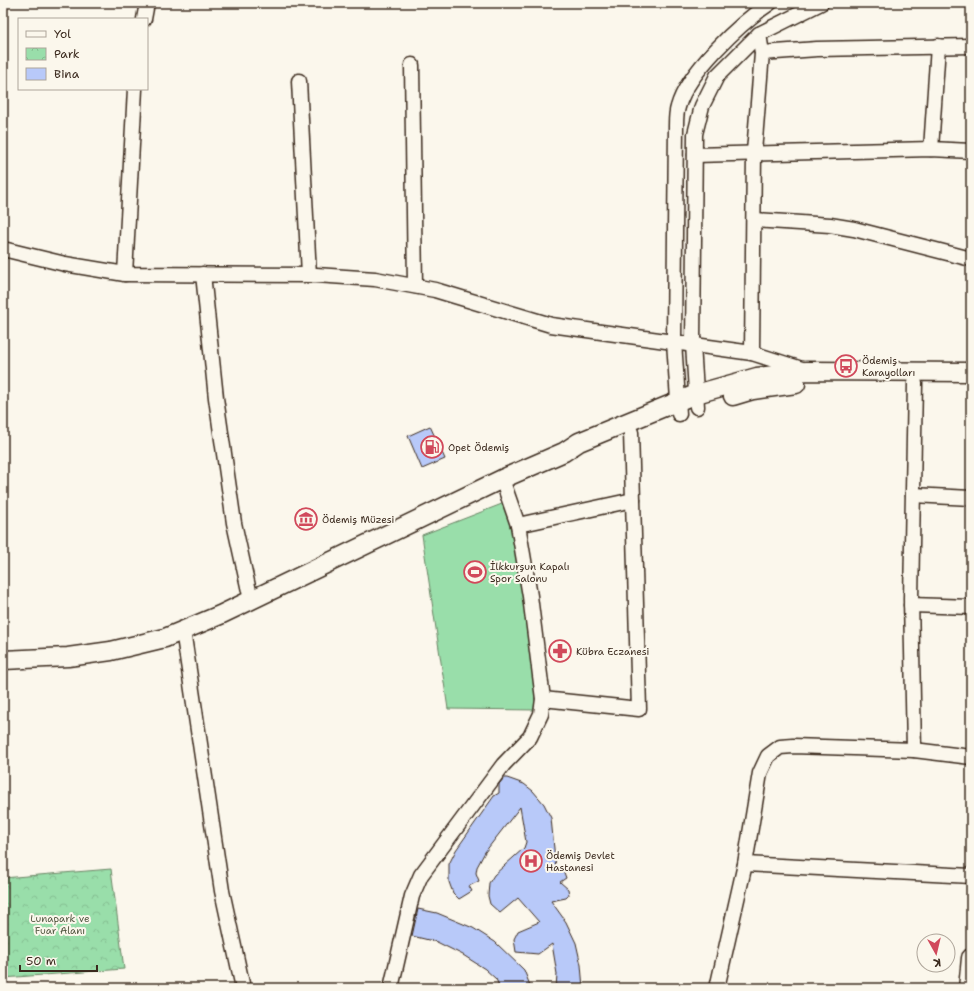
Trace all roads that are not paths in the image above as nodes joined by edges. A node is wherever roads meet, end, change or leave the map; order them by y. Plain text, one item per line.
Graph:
1 (147, 3) edge
2 (821, 3) edge
3 (766, 4) edge
4 (144, 18) edge
5 (759, 34) junction
6 (938, 46) junction
7 (971, 46) edge
8 (762, 53) junction
9 (412, 65) dead end
10 (299, 81) dead end
11 (135, 90) edge
12 (931, 149) junction
13 (971, 151) edge
14 (754, 152) junction
15 (695, 155) junction
16 (755, 220) junction
17 (3, 249) edge
18 (971, 259) edge
19 (125, 274) junction
20 (204, 274) junction
21 (309, 275) junction
22 (415, 286) junction
23 (674, 342) junction
24 (693, 345) junction
25 (752, 353) junction
26 (807, 371) junction
27 (971, 372) edge
28 (915, 383) junction
29 (971, 383) edge
30 (696, 401) junction
31 (679, 407) junction
32 (631, 432) junction
33 (564, 452) junction
34 (502, 479) junction
35 (913, 495) junction
36 (971, 498) edge
37 (633, 500) junction
38 (518, 525) junction
39 (251, 600) junction
40 (911, 605) junction
41 (971, 607) edge
42 (183, 630) junction
43 (3, 660) edge
44 (544, 699) junction
45 (914, 750) junction
46 (971, 757) edge
47 (745, 864) junction
48 (971, 876) edge
49 (971, 958) edge
50 (243, 988) edge
51 (391, 988) edge
52 (717, 988) edge
53 (968, 988) edge

1 - 4 street
2 - 5 street
3 - 23 street
5 - 8 street
5 - 15 street
6 - 7 street
6 - 8 street
6 - 12 street
8 - 14 street
9 - 22 street
10 - 21 street
11 - 19 street
12 - 13 street
12 - 14 street
14 - 15 street
14 - 16 street
15 - 24 street
16 - 18 street
16 - 25 street
17 - 19 street
19 - 20 street
20 - 21 street
20 - 39 street
21 - 22 street
22 - 23 street
23 - 24 street
23 - 31 street
24 - 25 street
24 - 30 street
25 - 26 street
26 - 27 main road
26 - 30 main road
28 - 29 main road
28 - 30 main road
28 - 35 street
30 - 31 main road
31 - 32 main road
31 - 33 main road
32 - 33 main road
32 - 37 street
33 - 34 main road
34 - 38 street
34 - 39 main road
35 - 36 street
35 - 40 street
37 - 38 street
37 - 44 street
38 - 44 street
39 - 42 main road
40 - 41 street
40 - 45 street
42 - 43 main road
42 - 50 street
44 - 51 street
45 - 46 street
45 - 47 street
47 - 48 street
47 - 52 street
49 - 53 main road

